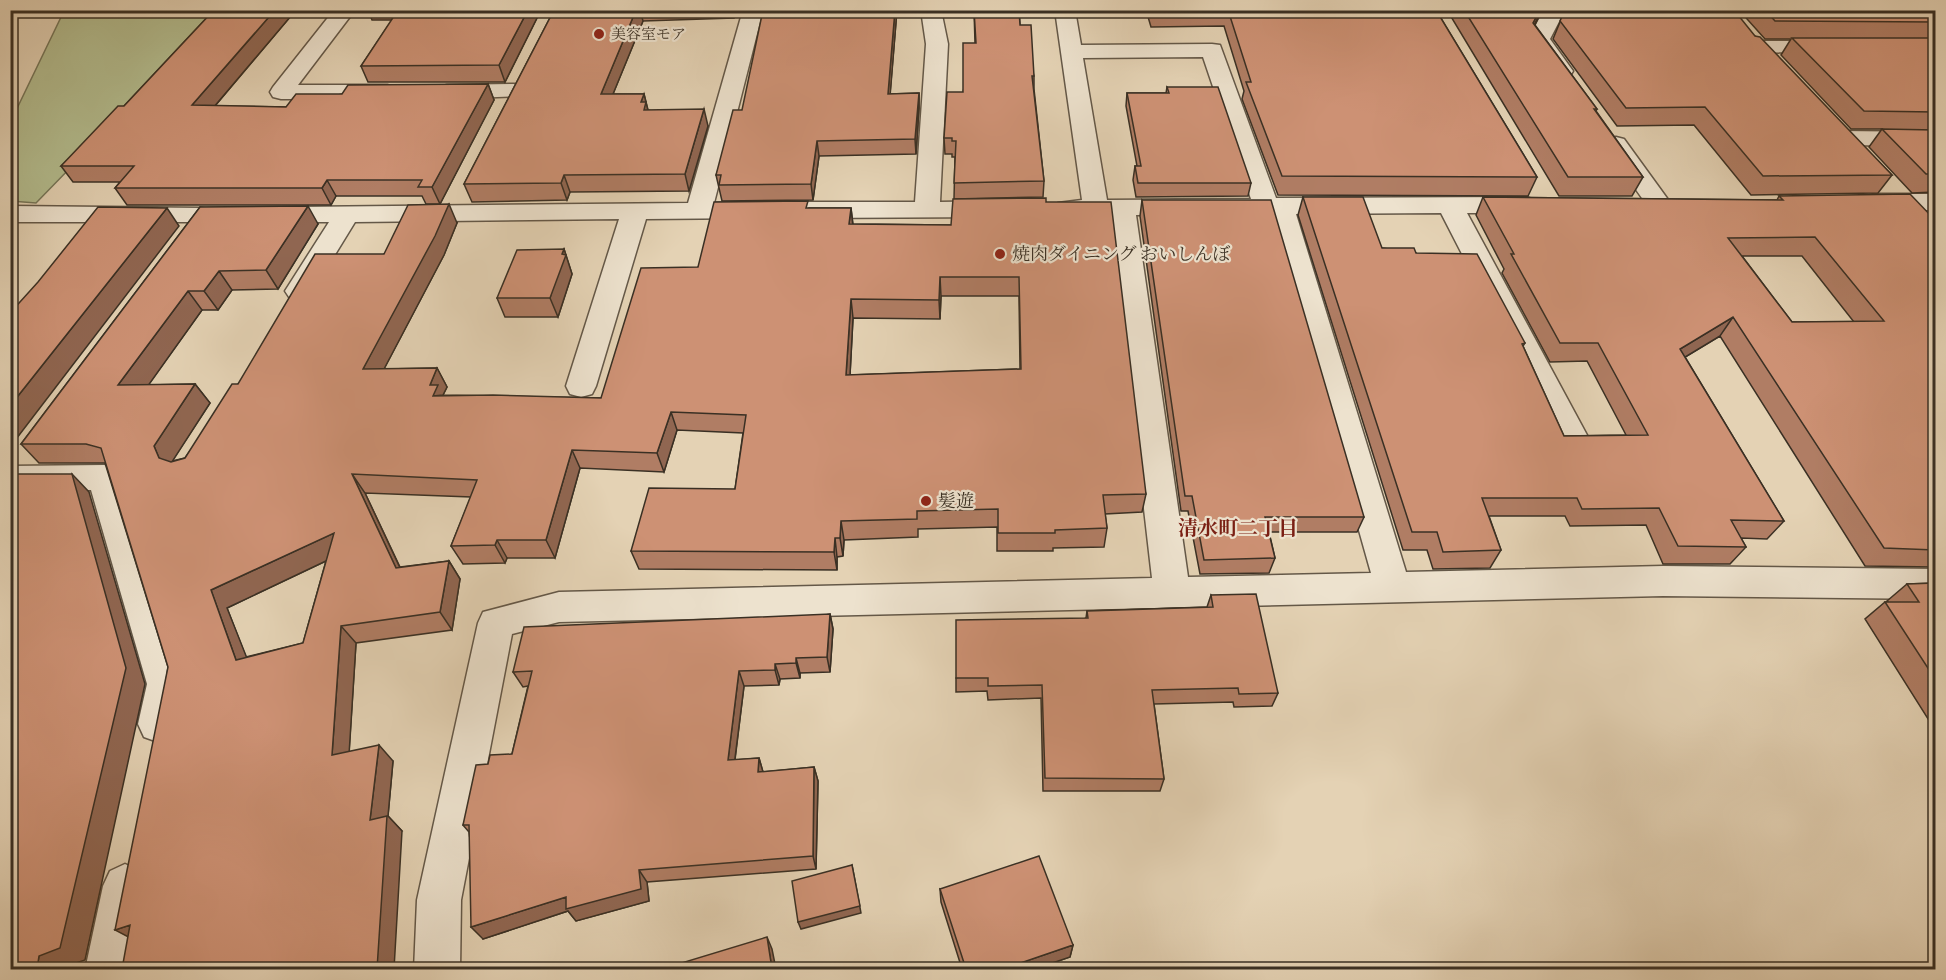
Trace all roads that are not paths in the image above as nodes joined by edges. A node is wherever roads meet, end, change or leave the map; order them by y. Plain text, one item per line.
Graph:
1 (345, 10) edge
2 (753, 10) edge
3 (931, 10) edge
4 (1065, 10) edge
5 (1555, 10) edge
6 (1857, 47) edge
7 (1070, 52) junction
8 (1779, 72) edge
9 (1573, 86) edge
10 (514, 91) edge
11 (1600, 123) edge
12 (1935, 139) edge
13 (1537, 184) edge
14 (1856, 202) edge
15 (1901, 202) junction
16 (1935, 202) edge
17 (1273, 205) junction
18 (1450, 205) junction
19 (1627, 206) edge
20 (1109, 208) junction
21 (927, 209) junction
22 (699, 210) junction
23 (635, 211) junction
24 (10, 214) edge
25 (347, 214) junction
26 (203, 216) junction
27 (1929, 229) edge
28 (182, 244) edge
29 (284, 315) edge
30 (581, 386) dead end
31 (1572, 437) edge
32 (32, 446) edge
33 (10, 477) edge
34 (1935, 584) edge
35 (1394, 588) junction
36 (1172, 593) junction
37 (152, 753) edge
38 (131, 855) edge
39 (108, 969) edge
40 (437, 969) edge

1 - 10 street
2 - 22 street
3 - 21 street
4 - 7 street
5 - 9 street
6 - 8 street
7 - 17 street
7 - 20 street
11 - 19 street
12 - 15 street
13 - 18 street
14 - 15 street
15 - 16 street
15 - 27 street
17 - 18 street
17 - 20 street
17 - 35 street
18 - 31 street
20 - 21 street
20 - 36 street
21 - 22 street
22 - 23 street
23 - 25 street
23 - 30 street
24 - 26 street
25 - 26 street
25 - 29 street
26 - 28 street
32 - 33 street
33 - 37 street
34 - 35 street
35 - 36 street
36 - 40 street
38 - 39 street

